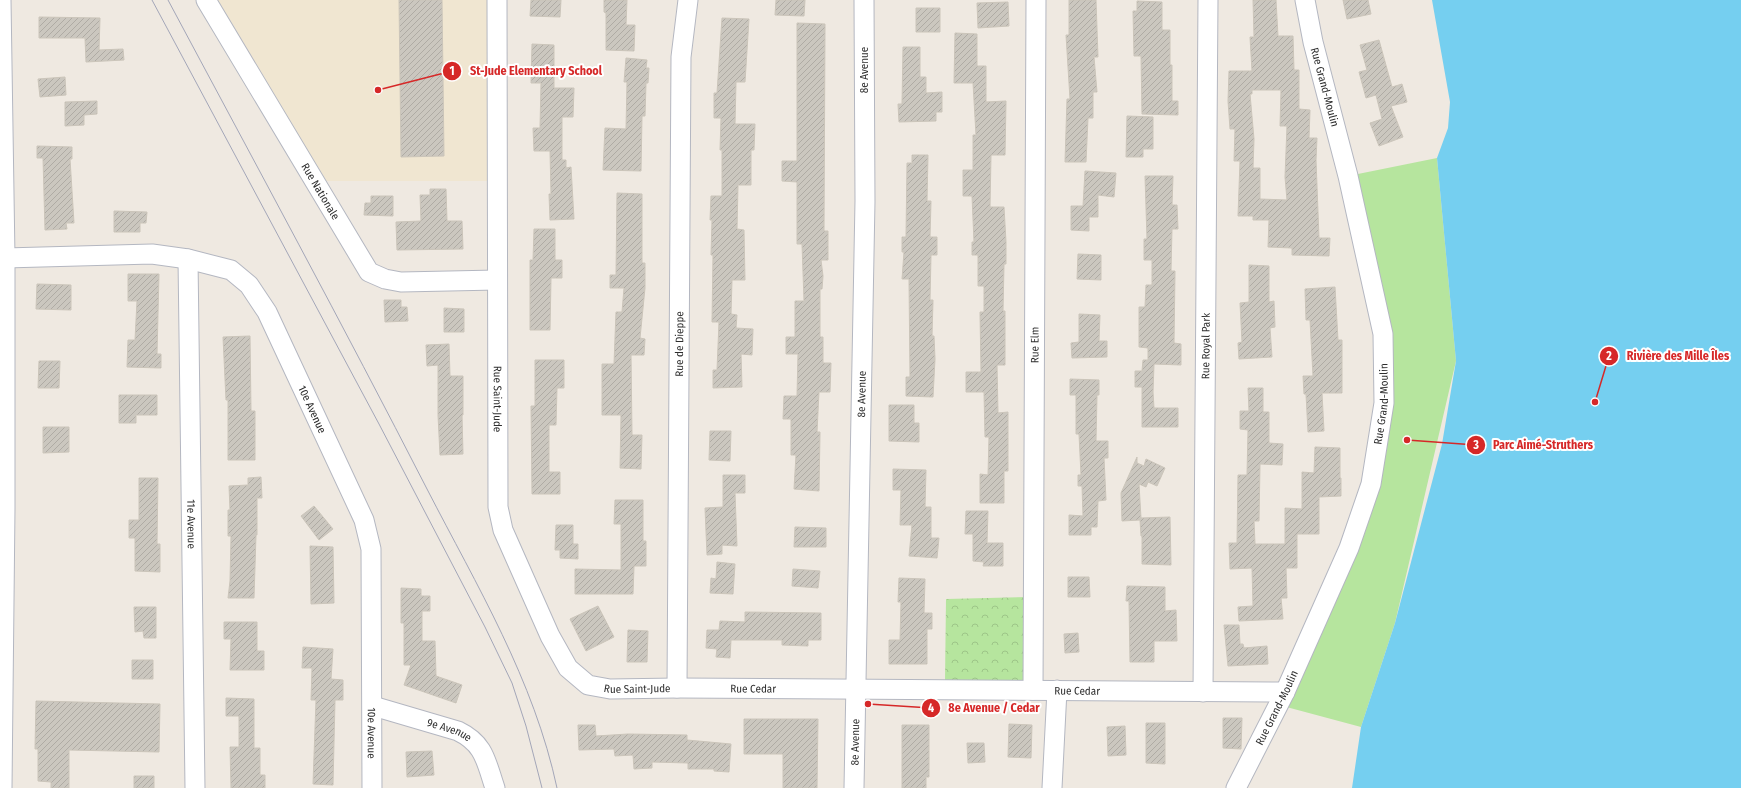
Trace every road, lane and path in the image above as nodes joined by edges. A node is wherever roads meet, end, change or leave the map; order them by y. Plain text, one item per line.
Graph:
1 (1, 0) edge
2 (206, 0) edge
3 (497, 0) edge
4 (688, 0) edge
5 (864, 0) edge
6 (1036, 0) edge
7 (1208, 0) edge
8 (1305, 0) edge
9 (5, 258) junction
10 (188, 259) junction
11 (497, 280) junction
12 (3, 490) edge
13 (677, 688) junction
14 (856, 689) junction
15 (1033, 690) junction
16 (1057, 690) junction
17 (1204, 692) junction
18 (1285, 692) junction
19 (373, 706) junction
20 (2, 788) edge
21 (195, 788) edge
22 (372, 788) edge
23 (495, 788) edge
24 (854, 788) edge
25 (1052, 788) edge
26 (1236, 788) edge

1 - 9 street
2 - 11 street, Rue Nationale
3 - 11 street, Rue Saint-Jude
4 - 13 street, Rue de Dieppe
5 - 14 street, 8e Avenue
6 - 15 street, Rue Elm
7 - 17 street, Rue Royal Park
8 - 18 street, Rue Grand-Moulin
9 - 10 street, 10e Avenue
9 - 12 street
10 - 19 street, 10e Avenue
10 - 21 street, 11e Avenue
11 - 13 street, Rue Saint-Jude
12 - 20 street
13 - 14 street, Rue Cedar
14 - 15 street, Rue Cedar
14 - 24 street, 8e Avenue
15 - 16 street, Rue Cedar
16 - 17 street, Rue Cedar
16 - 25 street
17 - 18 street, Rue Cedar
18 - 26 street, Rue Grand-Moulin
19 - 22 street, 10e Avenue
19 - 23 street, 9e Avenue

